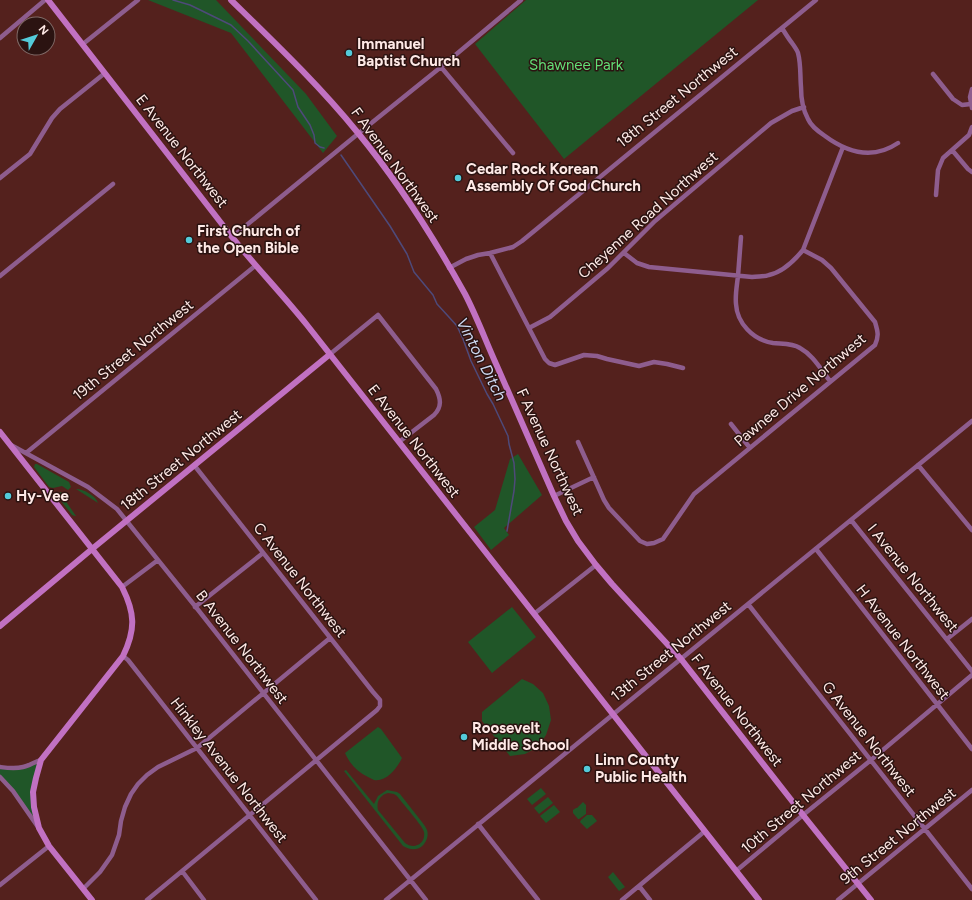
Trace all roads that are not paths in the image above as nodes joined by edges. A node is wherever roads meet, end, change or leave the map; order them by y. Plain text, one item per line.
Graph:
1 (47, 0) edge
2 (138, 0) edge
3 (231, 0) edge
4 (521, 0) edge
5 (816, 0) edge
6 (782, 28) junction
7 (0, 38) edge
8 (83, 44) junction
9 (442, 67) junction
10 (105, 73) junction
11 (933, 74) dead end
12 (972, 89) edge
13 (971, 106) edge
14 (804, 107) junction
15 (972, 127) edge
16 (358, 134) junction
17 (898, 143) dead end
18 (843, 148) junction
19 (952, 150) junction
20 (513, 153) dead end
21 (972, 172) edge
22 (0, 178) edge
23 (113, 184) dead end
24 (936, 194) dead end
25 (232, 237) junction
26 (741, 237) dead end
27 (803, 250) junction
28 (624, 252) junction
29 (490, 253) junction
30 (255, 266) junction
31 (449, 268) junction
32 (0, 276) edge
33 (738, 276) junction
34 (529, 328) junction
35 (329, 355) junction
36 (683, 368) dead end
37 (830, 381) junction
38 (972, 421) edge
39 (731, 424) dead end
40 (0, 432) edge
41 (399, 442) junction
42 (578, 442) dead end
43 (10, 444) junction
44 (750, 448) junction
45 (26, 452) junction
46 (194, 465) junction
47 (918, 465) junction
48 (594, 477) junction
49 (554, 496) junction
50 (851, 520) junction
51 (127, 521) junction
52 (972, 530) edge
53 (92, 549) junction
54 (816, 549) junction
55 (264, 553) junction
56 (158, 560) junction
57 (596, 565) junction
58 (122, 587) junction
59 (748, 604) junction
60 (195, 607) junction
61 (534, 614) junction
62 (972, 619) edge
63 (0, 626) edge
64 (330, 638) junction
65 (947, 639) junction
66 (123, 656) junction
67 (681, 659) junction
68 (972, 671) edge
69 (972, 675) edge
70 (263, 694) junction
71 (937, 704) junction
72 (613, 714) junction
73 (197, 748) junction
74 (972, 749) edge
75 (41, 760) junction
76 (316, 760) junction
77 (871, 760) junction
78 (0, 767) edge
79 (0, 777) edge
80 (972, 790) edge
81 (803, 815) junction
82 (250, 816) junction
83 (478, 824) junction
84 (39, 828) junction
85 (925, 829) junction
86 (705, 831) junction
87 (49, 846) junction
88 (182, 871) junction
89 (736, 871) junction
90 (410, 880) junction
91 (858, 884) junction
92 (0, 886) edge
93 (639, 886) junction
94 (83, 889) junction
95 (972, 889) edge
96 (756, 899) edge
97 (92, 900) edge
98 (147, 900) edge
99 (204, 900) edge
100 (316, 900) edge
101 (386, 900) edge
102 (426, 900) edge
103 (538, 900) edge
104 (622, 900) edge
105 (650, 900) edge
106 (838, 900) edge
107 (871, 900) edge

1 - 7 street
1 - 8 street, E Avenue Northwest
2 - 8 street
3 - 16 street, F Avenue Northwest
4 - 9 street
5 - 6 street, 18th Street Northwest
6 - 14 street
6 - 29 street, 18th Street Northwest
8 - 10 street, E Avenue Northwest
9 - 16 street
9 - 20 street
10 - 22 street
10 - 25 street, E Avenue Northwest
11 - 13 street
12 - 13 street
14 - 18 street
14 - 28 street, Cheyenne Road Northwest
15 - 19 street
16 - 25 street
16 - 31 street, F Avenue Northwest
17 - 18 street
18 - 27 street
19 - 21 street
19 - 24 street
23 - 32 street
25 - 30 street, E Avenue Northwest
26 - 33 street
27 - 33 street
27 - 37 street, Pawnee Drive Northwest
28 - 33 street
28 - 34 street, Cheyenne Road Northwest
29 - 31 street, 18th Street Northwest
29 - 34 street
30 - 35 street, E Avenue Northwest
30 - 45 street, 19th Street Northwest
31 - 49 street, F Avenue Northwest
33 - 37 street
34 - 36 street
35 - 41 street, E Avenue Northwest
35 - 41 street, 18th Street Northwest
35 - 46 street, 18th Street Northwest
37 - 44 street, Pawnee Drive Northwest
38 - 47 street, 13th Street Northwest
39 - 44 street
40 - 43 street
41 - 61 street, E Avenue Northwest
42 - 48 street
43 - 45 street, B Avenue Northwest
43 - 53 street
44 - 48 street, Pawnee Drive Northwest
45 - 51 street, B Avenue Northwest
46 - 51 street, 18th Street Northwest
46 - 55 street, C Avenue Northwest
47 - 50 street, 13th Street Northwest
47 - 52 street
48 - 49 street
49 - 57 street, F Avenue Northwest
50 - 54 street, 13th Street Northwest
50 - 65 street, I Avenue Northwest
51 - 53 street, 18th Street Northwest
51 - 56 street, B Avenue Northwest
53 - 58 street
53 - 63 street, 18th Street Northwest
54 - 59 street, 13th Street Northwest
54 - 71 street, H Avenue Northwest
55 - 60 street
55 - 64 street, C Avenue Northwest
56 - 58 street
56 - 60 street, B Avenue Northwest
57 - 61 street
57 - 67 street, F Avenue Northwest
58 - 66 street
59 - 67 street, 13th Street Northwest
59 - 77 street, G Avenue Northwest
60 - 70 street, B Avenue Northwest
61 - 72 street, E Avenue Northwest
62 - 65 street
64 - 70 street
64 - 76 street, C Avenue Northwest
65 - 68 street, I Avenue Northwest
66 - 73 street, Hinkley Avenue Northwest
66 - 75 street
67 - 72 street, 13th Street Northwest
67 - 81 street, F Avenue Northwest
69 - 71 street, 10th Street Northwest
70 - 73 street
70 - 76 street, B Avenue Northwest
71 - 74 street, H Avenue Northwest
71 - 77 street, 10th Street Northwest
72 - 83 street, 13th Street Northwest
72 - 86 street, E Avenue Northwest
73 - 82 street, Hinkley Avenue Northwest
73 - 94 street
75 - 78 street
75 - 84 street
76 - 82 street
76 - 90 street, B Avenue Northwest
77 - 81 street, 10th Street Northwest
77 - 85 street, G Avenue Northwest
79 - 84 street
80 - 85 street, 9th Street Northwest
81 - 89 street, 10th Street Northwest
81 - 91 street, F Avenue Northwest
82 - 88 street
82 - 100 street, Hinkley Avenue Northwest
83 - 90 street, 13th Street Northwest
83 - 103 street
84 - 87 street
85 - 91 street, 9th Street Northwest
85 - 95 street, G Avenue Northwest
86 - 89 street, E Avenue Northwest
86 - 93 street
87 - 92 street
87 - 94 street
88 - 98 street
88 - 99 street
89 - 96 street, E Avenue Northwest
90 - 101 street, 13th Street Northwest
90 - 102 street, B Avenue Northwest
91 - 106 street, 9th Street Northwest
91 - 107 street, F Avenue Northwest
93 - 104 street
93 - 105 street
94 - 97 street

